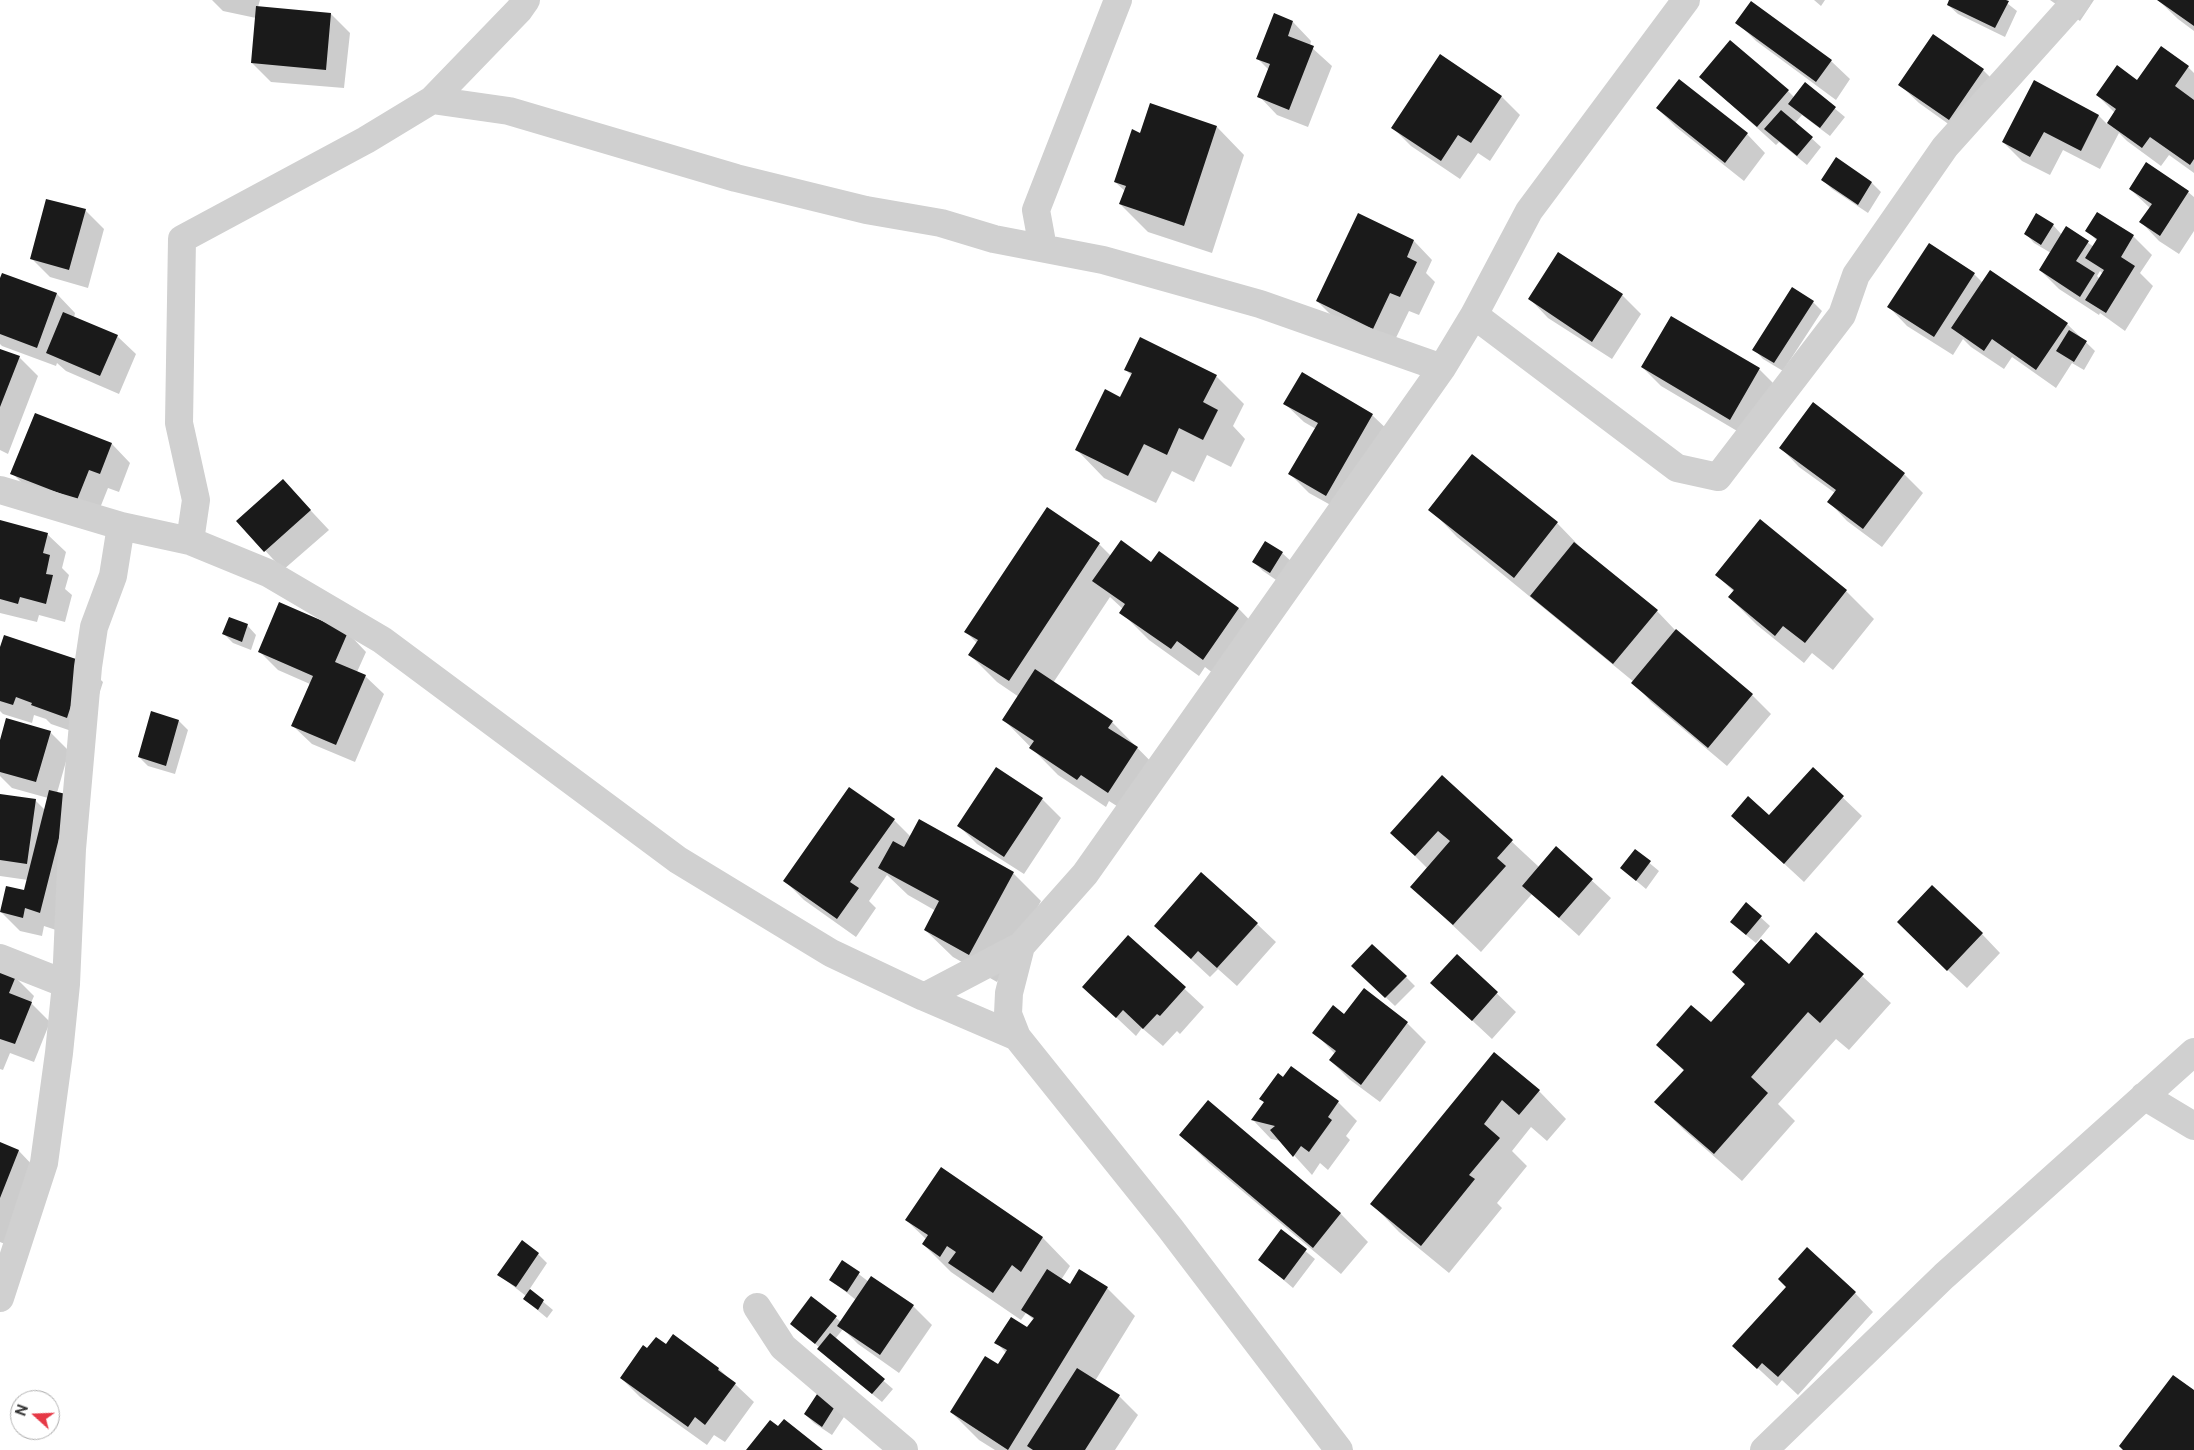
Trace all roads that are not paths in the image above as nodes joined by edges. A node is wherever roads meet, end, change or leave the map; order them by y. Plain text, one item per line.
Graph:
1 (526, 0) edge
2 (1118, 0) edge
3 (2077, 0) edge
4 (1676, 5) edge
5 (432, 100) junction
6 (1043, 248) junction
7 (1474, 315) junction
8 (1442, 368) junction
9 (0, 490) edge
10 (121, 526) junction
11 (190, 541) junction
12 (1021, 946) junction
13 (0, 958) edge
14 (66, 984) junction
15 (924, 997) junction
16 (1017, 1036) junction
17 (2194, 1052) edge
18 (2144, 1096) junction
19 (2194, 1126) edge
20 (0, 1298) edge
21 (757, 1307) dead end
22 (904, 1450) edge
23 (1338, 1450) edge
24 (1764, 1450) edge

1 - 5 street
2 - 6 street
3 - 7 street
4 - 7 street
5 - 6 street
5 - 11 street
6 - 8 street
7 - 8 street
8 - 12 street
9 - 10 street
10 - 11 street
10 - 14 street
11 - 15 street
12 - 15 street
12 - 16 street
13 - 14 street
14 - 20 street
15 - 16 street
16 - 23 street
17 - 18 street
18 - 19 street
18 - 24 street
21 - 22 street

